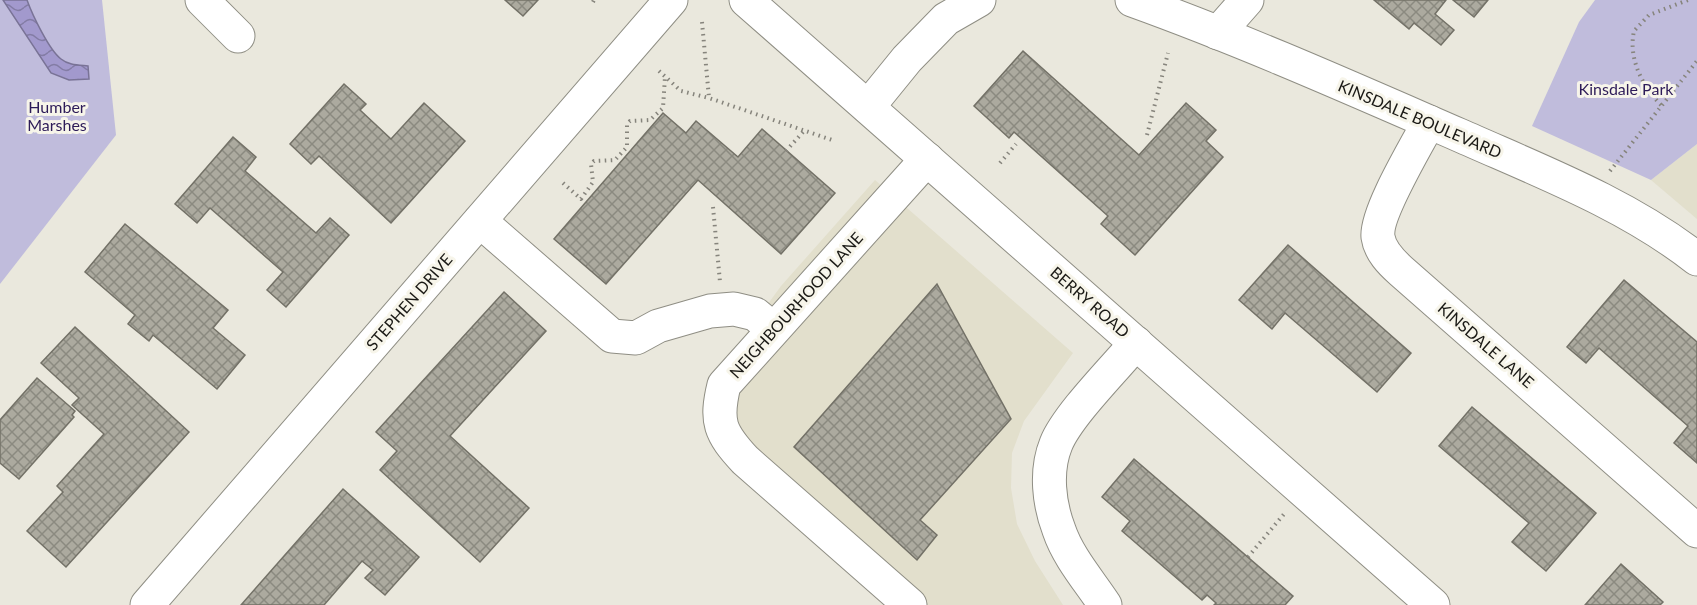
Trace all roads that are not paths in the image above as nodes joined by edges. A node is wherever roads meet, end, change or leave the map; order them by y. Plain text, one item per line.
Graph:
1 (202, 0) edge
2 (671, 0) edge
3 (746, 0) edge
4 (979, 0) edge
5 (1132, 0) edge
6 (1246, 0) edge
7 (1218, 33) junction
8 (238, 36) dead end
9 (868, 107) junction
10 (1429, 122) junction
11 (927, 159) junction
12 (480, 221) junction
13 (1697, 259) edge
14 (773, 329) junction
15 (1136, 343) junction
16 (1697, 531) edge
17 (147, 605) edge
18 (910, 605) edge
19 (1105, 605) edge
20 (1434, 605) edge

1 - 8 street
2 - 12 street, STEPHEN DRIVE
3 - 9 street, BERRY ROAD
4 - 9 street
5 - 7 street, KINSDALE BOULEVARD
6 - 7 street
7 - 10 street, KINSDALE BOULEVARD
9 - 11 street, BERRY ROAD
10 - 13 street, KINSDALE BOULEVARD
10 - 16 street, KINSDALE LANE
11 - 14 street, NEIGHBOURHOOD LANE
11 - 15 street, BERRY ROAD
12 - 14 street
12 - 17 street, STEPHEN DRIVE
14 - 18 street, NEIGHBOURHOOD LANE
15 - 19 street
15 - 20 street, BERRY ROAD

